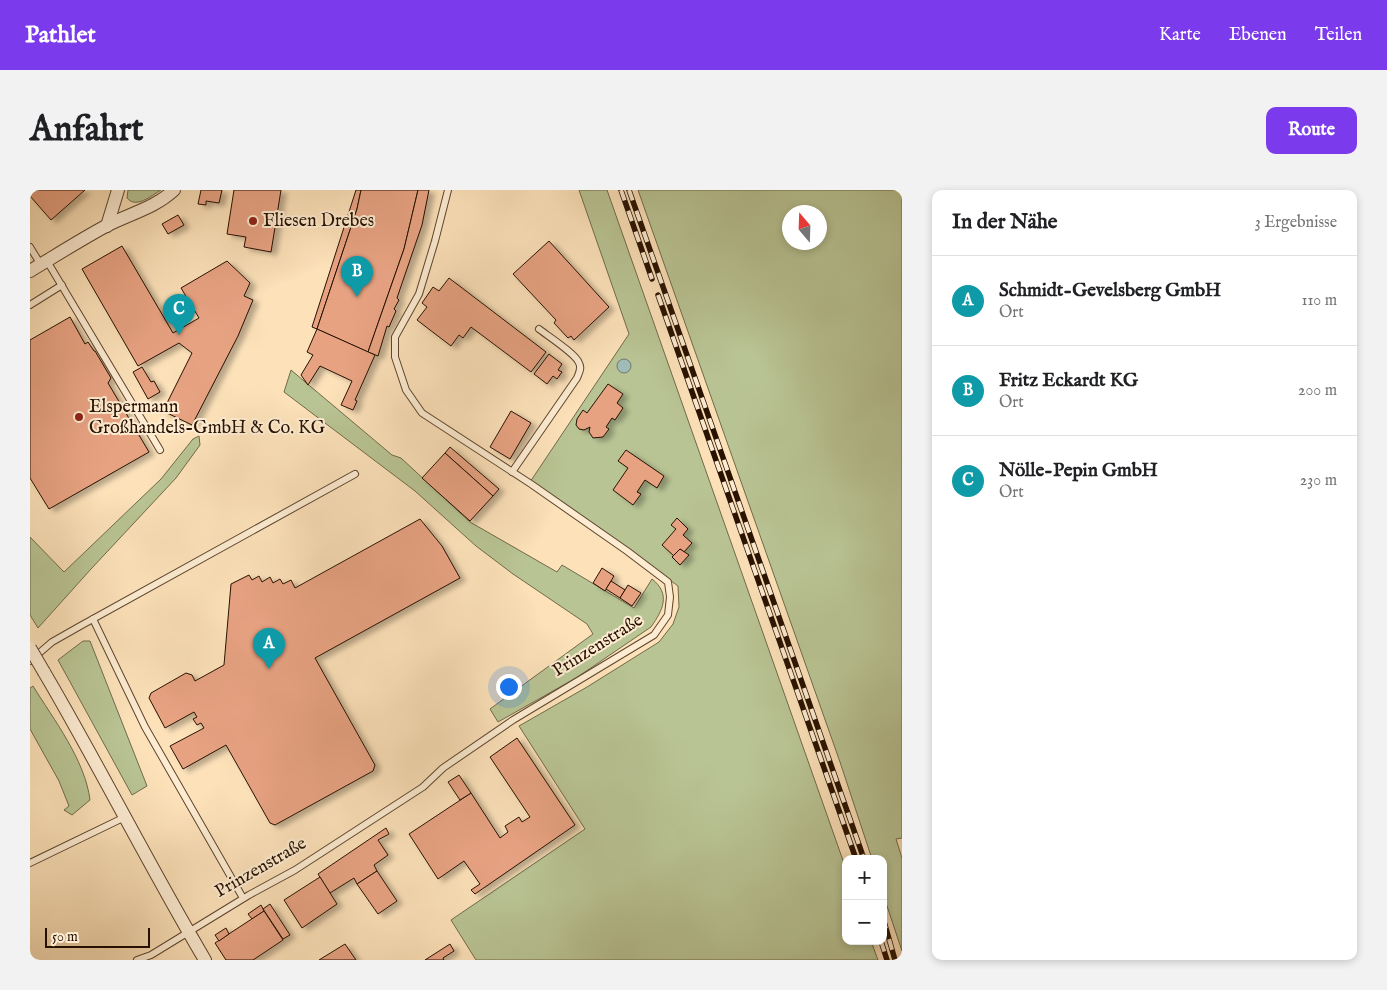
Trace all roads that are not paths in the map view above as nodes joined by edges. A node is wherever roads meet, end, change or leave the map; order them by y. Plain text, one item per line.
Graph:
1 (118, 190) edge
2 (174, 190) edge
3 (448, 190) edge
4 (107, 226) junction
5 (30, 247) edge
6 (40, 266) edge
7 (62, 285) junction
8 (30, 304) edge
9 (539, 330) dead end
10 (160, 450) dead end
11 (512, 472) junction
12 (355, 474) dead end
13 (93, 618) junction
14 (30, 648) edge
15 (30, 661) edge
16 (125, 817) junction
17 (30, 863) edge
18 (243, 898) junction
19 (188, 932) junction
20 (137, 960) edge
21 (206, 960) edge

1 - 4 street
2 - 4 street
3 - 11 lane, Prinzenstraße
4 - 6 street
5 - 6 lane
6 - 7 lane
7 - 8 lane
7 - 10 lane
9 - 11 lane
11 - 18 lane, Prinzenstraße
12 - 13 lane
13 - 15 lane
13 - 18 lane
14 - 16 street, bridge
16 - 17 lane
16 - 19 street
18 - 19 lane, Prinzenstraße
19 - 20 lane, Prinzenstraße
19 - 21 street

